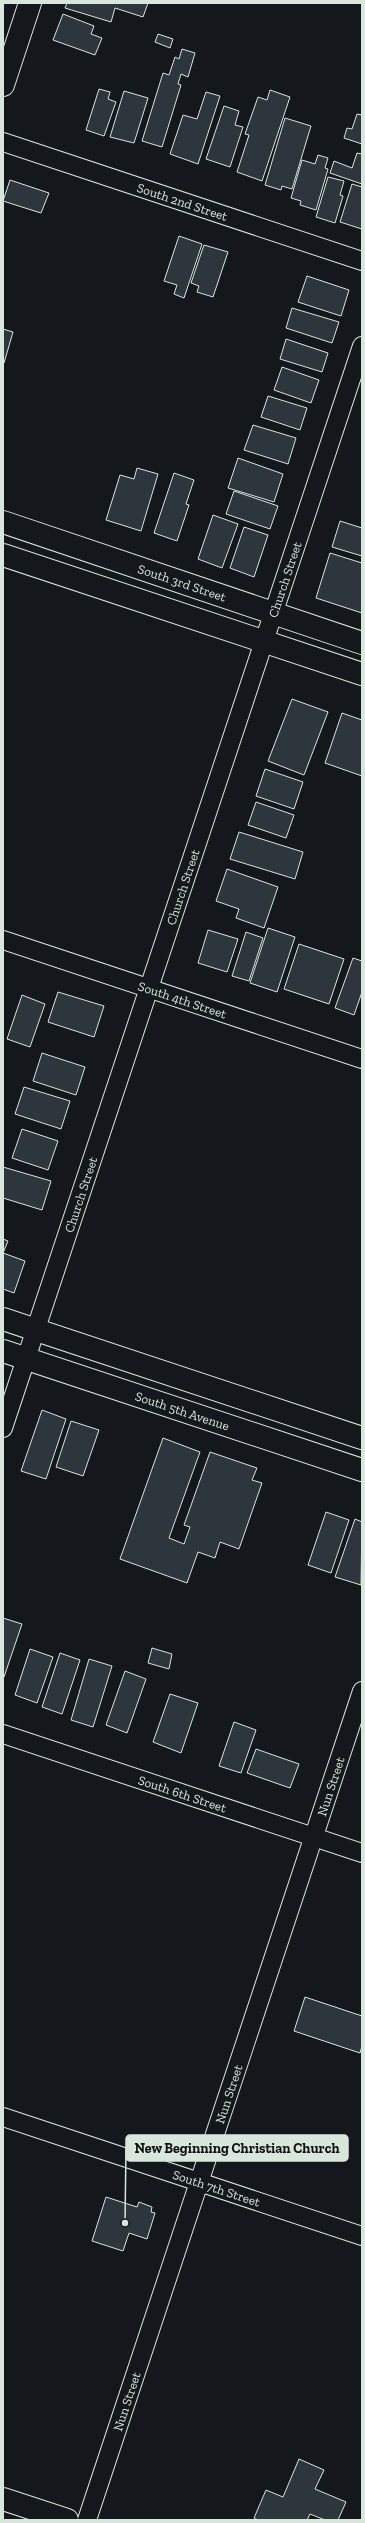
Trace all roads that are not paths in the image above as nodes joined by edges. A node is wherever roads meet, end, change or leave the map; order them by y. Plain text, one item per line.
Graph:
1 (30, 3) edge
2 (3, 85) edge
3 (3, 142) edge
4 (362, 261) edge
5 (362, 346) edge
6 (3, 522) edge
7 (3, 555) edge
8 (273, 613) junction
9 (264, 641) junction
10 (362, 643) edge
11 (362, 674) edge
12 (3, 940) edge
13 (149, 988) junction
14 (362, 1059) edge
15 (3, 1319) edge
16 (36, 1330) junction
17 (3, 1351) edge
18 (26, 1358) junction
19 (3, 1428) edge
20 (362, 1438) edge
21 (362, 1470) edge
22 (362, 1691) edge
23 (3, 1734) edge
24 (314, 1836) junction
25 (362, 1852) edge
26 (3, 2117) edge
27 (199, 2182) junction
28 (362, 2236) edge
29 (3, 2499) edge
30 (67, 2520) edge
31 (87, 2520) edge

1 - 2 street
3 - 4 street, South 2nd Street
5 - 8 street, Church Street
6 - 8 street, South 3rd Street
7 - 9 street
8 - 9 street, Church Street
8 - 10 street, South 3rd Street
9 - 11 street
9 - 13 street, Church Street
12 - 13 street, South 4th Street
13 - 14 street, South 4th Street
13 - 16 street, Church Street
15 - 16 street
16 - 18 street, Church Street
16 - 20 street
17 - 18 street, South 5th Avenue
18 - 19 street, Church Street
18 - 21 street, South 5th Avenue
22 - 24 street, Nun Street
23 - 24 street, South 6th Street
24 - 25 street, South 6th Street
24 - 27 street, Nun Street
26 - 27 street, South 7th Street
27 - 28 street, South 7th Street
27 - 31 street, Nun Street
29 - 30 street

